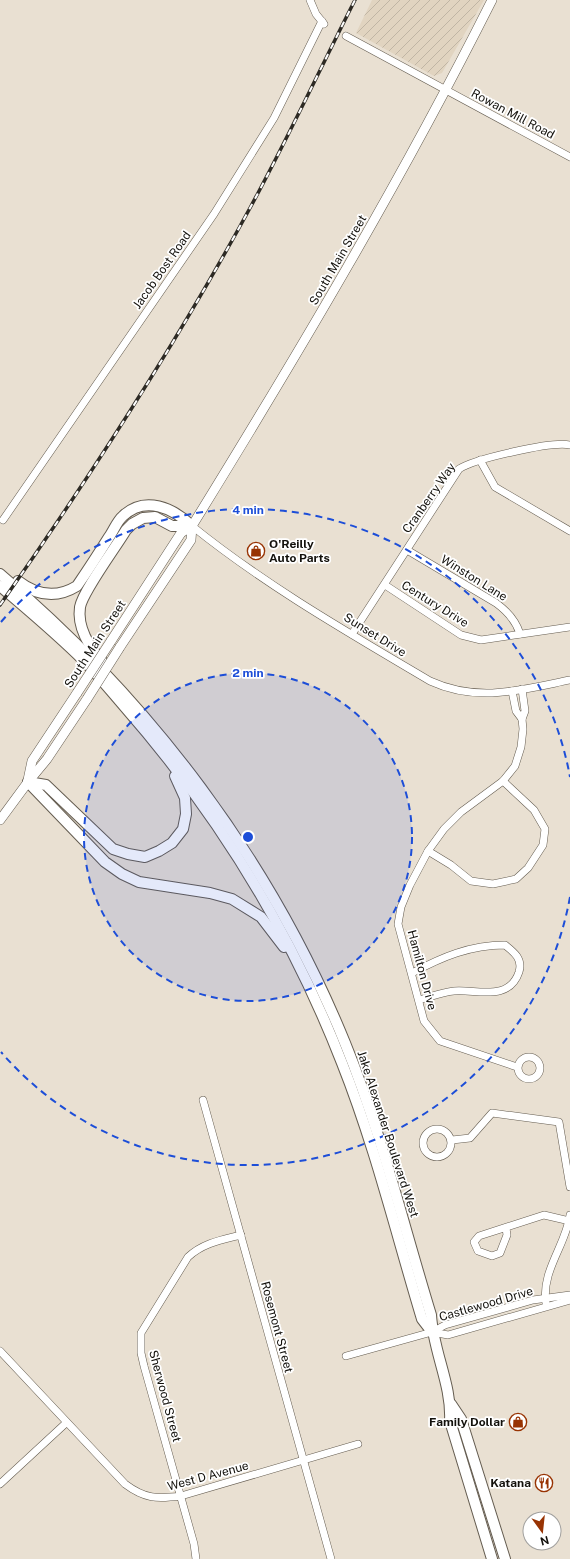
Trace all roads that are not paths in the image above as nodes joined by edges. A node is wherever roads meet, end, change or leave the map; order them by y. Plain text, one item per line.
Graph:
1 (310, 0) edge
2 (492, 0) edge
3 (346, 36) dead end
4 (446, 91) junction
5 (570, 157) edge
6 (570, 445) edge
7 (480, 460) junction
8 (2, 520) dead end
9 (192, 526) junction
10 (570, 531) edge
11 (406, 550) junction
12 (0, 567) edge
13 (0, 574) edge
14 (385, 585) junction
15 (0, 586) edge
16 (570, 627) edge
17 (352, 634) junction
18 (520, 634) junction
19 (570, 680) edge
20 (522, 689) junction
21 (512, 691) junction
22 (137, 714) junction
23 (522, 719) junction
24 (503, 781) junction
25 (28, 782) junction
26 (0, 820) edge
27 (428, 851) junction
28 (412, 973) junction
29 (419, 1000) junction
30 (517, 1067) dead end
31 (203, 1100) dead end
32 (369, 1140) junction
33 (452, 1140) junction
34 (568, 1163) edge
35 (570, 1187) edge
36 (570, 1219) edge
37 (506, 1228) junction
38 (241, 1235) junction
39 (570, 1296) edge
40 (545, 1298) junction
41 (570, 1300) edge
42 (547, 1307) junction
43 (432, 1332) junction
44 (0, 1350) edge
45 (346, 1356) dead end
46 (451, 1404) junction
47 (66, 1423) junction
48 (358, 1444) dead end
49 (303, 1461) junction
50 (0, 1484) edge
51 (181, 1496) junction
52 (196, 1559) edge
53 (331, 1559) edge
54 (492, 1559) edge
55 (505, 1559) edge

1 - 8 street, Jacob Bost Road
2 - 4 main road, South Main Street
3 - 4 street, Rowan Mill Road
4 - 5 street, Rowan Mill Road
4 - 9 main road, South Main Street
6 - 7 street, Cranberry Way
7 - 10 street
7 - 11 street, Cranberry Way
9 - 12 highway
9 - 17 street, Sunset Drive
9 - 22 highway
9 - 25 main road, South Main Street, bridge
9 - 25 main road, South Main Street, bridge
11 - 14 street, Cranberry Way
11 - 18 street, Winston Lane
13 - 22 highway
14 - 17 street, Cranberry Way
14 - 18 street, Century Drive
15 - 22 highway
16 - 18 street, Century Drive
17 - 21 street, Sunset Drive
19 - 20 street, Sunset Drive
20 - 21 street, Sunset Drive
20 - 23 street, Hamilton Drive
21 - 23 street, Hamilton Drive
22 - 25 highway
22 - 32 highway
22 - 43 highway, Jake Alexander Boulevard West
23 - 24 street, Hamilton Drive
24 - 27 street, Hamilton Drive
24 - 27 street
25 - 26 main road, South Main Street
25 - 32 highway
27 - 28 street, Hamilton Drive
28 - 29 street, Hamilton Drive
28 - 29 street
29 - 30 street, Hamilton Drive
31 - 38 street, Rosemont Street
32 - 43 highway, Jake Alexander Boulevard West
33 - 33 street
33 - 34 street
34 - 35 street
36 - 37 street
36 - 40 street
37 - 37 street
38 - 49 street, Rosemont Street
38 - 51 street, Sherwood Street
39 - 40 street, Castlewood Drive
40 - 42 street
40 - 43 street, Castlewood Drive
41 - 42 street, Castlewood Drive
42 - 43 street, Castlewood Drive
43 - 45 street, Castlewood Drive
43 - 46 highway, Jake Alexander Boulevard West
44 - 47 street, West D Avenue
46 - 54 highway, Jake Alexander Boulevard West
46 - 55 highway, Jake Alexander Boulevard West
47 - 50 street
47 - 51 street, West D Avenue
48 - 49 street, West D Avenue
49 - 51 street, West D Avenue
49 - 53 street, Rosemont Street
51 - 52 street, Sherwood Street

